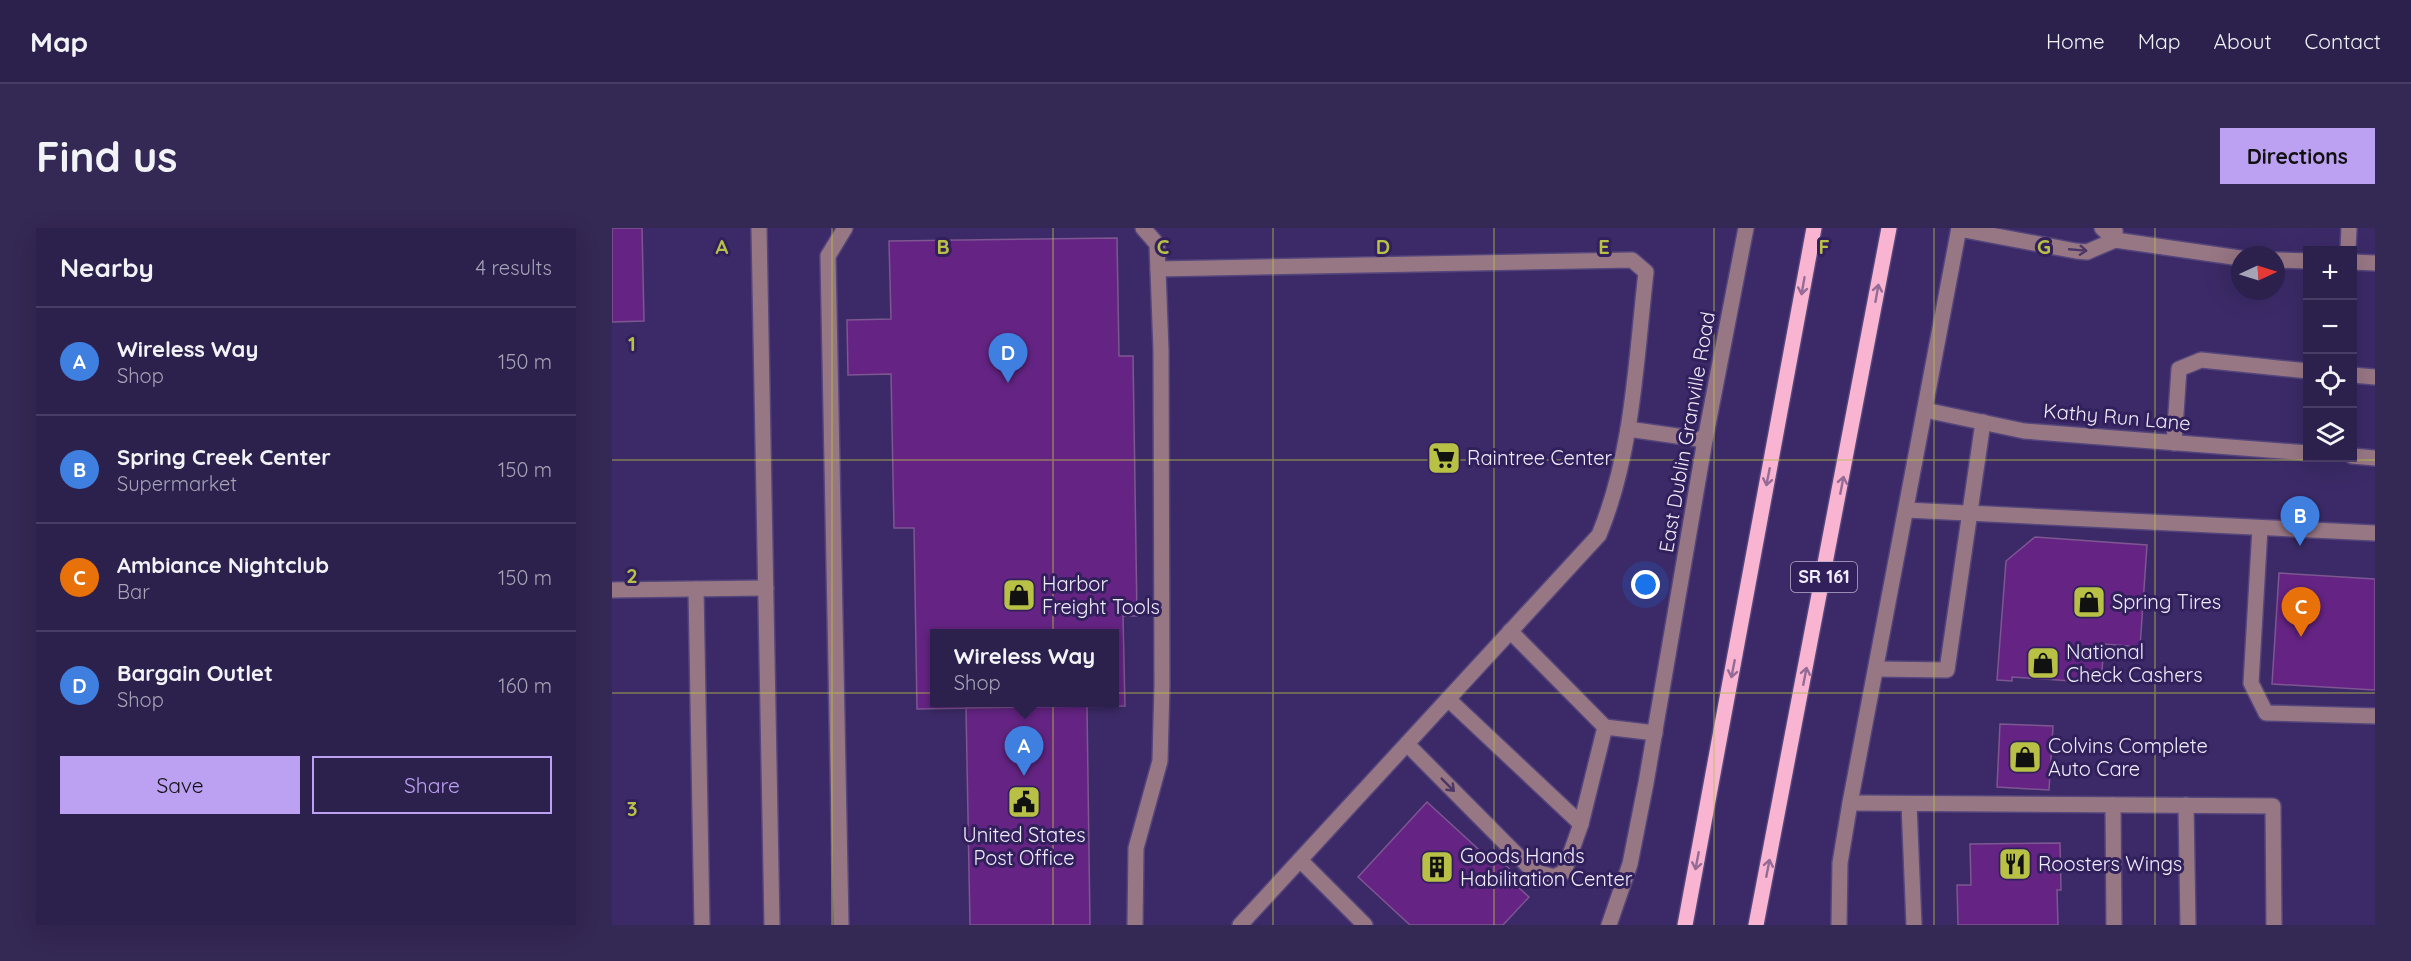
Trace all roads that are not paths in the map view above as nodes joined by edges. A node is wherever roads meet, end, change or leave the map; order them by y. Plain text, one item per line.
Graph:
1 (759, 228) edge
2 (844, 228) edge
3 (1143, 228) edge
4 (1746, 228) edge
5 (1814, 228) edge
6 (1889, 228) edge
7 (2102, 228) edge
8 (2349, 228) edge
9 (1959, 229) edge
10 (2115, 234) edge
11 (2348, 246) edge
12 (2231, 256) edge
13 (2285, 260) edge
14 (2303, 261) edge
15 (2357, 262) edge
16 (2375, 263) edge
17 (1158, 269) junction
18 (2303, 371) edge
19 (2357, 375) edge
20 (2375, 377) edge
21 (1925, 410) junction
22 (1983, 422) junction
23 (1629, 429) junction
24 (1705, 440) junction
25 (2174, 443) junction
26 (2303, 453) edge
27 (2357, 456) edge
28 (2375, 458) edge
29 (1906, 510) junction
30 (1968, 513) junction
31 (2260, 528) junction
32 (2375, 533) edge
33 (766, 588) junction
34 (696, 589) junction
35 (612, 590) edge
36 (1510, 631) junction
37 (1876, 669) junction
38 (1448, 699) junction
39 (2375, 716) edge
40 (1605, 727) junction
41 (1655, 733) junction
42 (1407, 744) junction
43 (1850, 803) junction
44 (1909, 804) junction
45 (2113, 805) junction
46 (2186, 805) junction
47 (1581, 824) junction
48 (1300, 860) junction
49 (702, 925) edge
50 (772, 925) edge
51 (841, 925) edge
52 (1135, 925) edge
53 (1240, 925) edge
54 (1365, 925) edge
55 (1609, 925) edge
56 (1685, 925) edge
57 (1756, 925) edge
58 (1839, 925) edge
59 (1914, 925) edge
60 (2114, 925) edge
61 (2188, 925) edge
62 (2274, 925) edge

1 - 33 street
2 - 51 street
3 - 17 street
4 - 24 street, East Dublin Granville Road
5 -> 56 main road
57 -> 6 main road, SR 161
7 - 10 street
8 - 11 street
9 -> 10 street
9 - 21 street
10 - 12 street
13 - 14 street
15 - 16 street
17 - 23 street
17 - 52 street
18 - 25 street
19 - 20 street
21 - 22 street, Kathy Run Lane
21 - 29 street
22 - 25 street, Kathy Run Lane
22 - 30 street
23 - 24 street
23 - 36 street
24 - 41 street, East Dublin Granville Road
25 - 26 street, Kathy Run Lane
27 - 28 street
29 - 30 street
29 - 37 street
30 - 31 street
30 - 37 street
31 - 32 street
31 - 39 street
33 - 34 street
33 - 50 street
34 - 35 street
34 - 49 street
36 - 38 street
36 - 40 street
37 - 43 street
38 - 42 street
38 - 47 street
40 - 41 street
40 - 47 street
41 - 55 street, East Dublin Granville Road
42 -> 47 street
42 - 48 street
43 - 44 street
43 - 58 street
44 - 45 street
44 - 59 street
45 - 46 street
45 - 60 street
46 - 61 street
46 - 62 street
48 - 53 street
48 - 54 street

